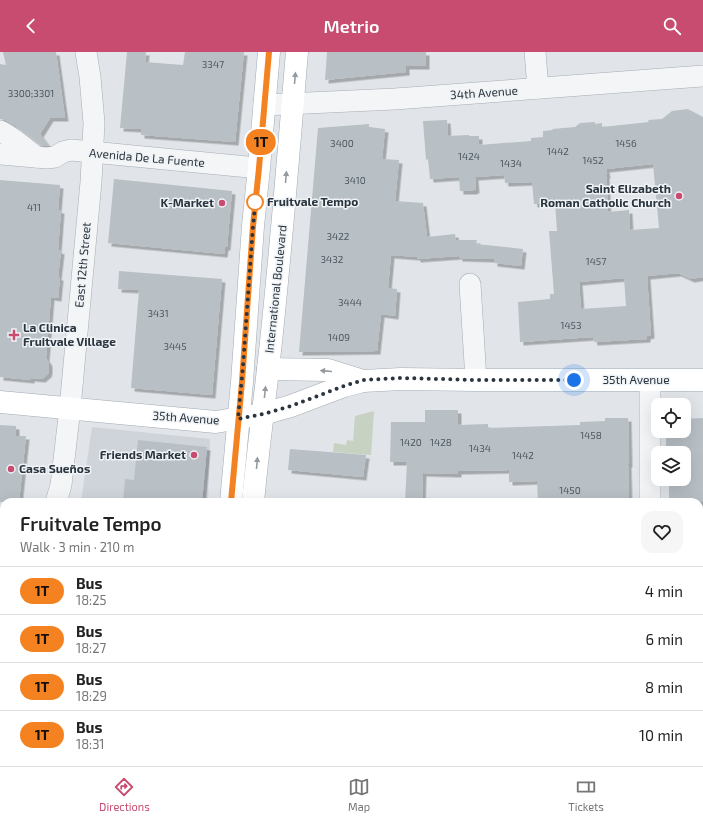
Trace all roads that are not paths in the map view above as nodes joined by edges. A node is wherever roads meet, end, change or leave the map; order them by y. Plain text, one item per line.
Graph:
1 (86, 52) edge
2 (269, 52) edge
3 (297, 52) edge
4 (536, 52) edge
5 (703, 76) edge
6 (538, 88) junction
7 (293, 104) junction
8 (264, 105) junction
9 (0, 131) edge
10 (93, 153) junction
11 (0, 154) edge
12 (36, 157) junction
13 (259, 168) junction
14 (470, 284) dead end
15 (268, 369) junction
16 (363, 380) junction
17 (476, 380) junction
18 (650, 380) junction
19 (703, 380) edge
20 (0, 402) edge
21 (70, 408) junction
22 (263, 414) junction
23 (238, 419) junction
24 (57, 498) edge
25 (231, 498) edge
26 (253, 498) edge
27 (650, 498) edge

1 - 10 street, East 12th Street
2 - 8 main road, International Boulevard
7 -> 3 main road, International Boulevard
4 - 6 street
5 - 6 street, 34th Avenue
6 - 7 street, 34th Avenue
7 - 8 street, 34th Avenue
15 -> 7 main road, International Boulevard
8 - 13 main road, International Boulevard
9 - 12 street
10 - 12 street, Avenida De La Fuente
10 - 13 street, Avenida De La Fuente
10 - 21 street, East 12th Street
11 - 12 street, Avenida De La Fuente
13 - 23 main road, International Boulevard
14 - 17 street
16 -> 15 main road
22 -> 15 main road, International Boulevard
16 - 17 main road, 35th Avenue
16 - 22 main road, 35th Avenue
17 - 18 main road, 35th Avenue
18 - 19 main road, 35th Avenue
18 - 27 street
20 - 21 main road, 35th Avenue
21 - 23 main road, 35th Avenue
21 - 24 street, East 12th Street
22 - 23 main road, 35th Avenue
26 -> 22 main road, International Boulevard
23 - 25 main road, International Boulevard

